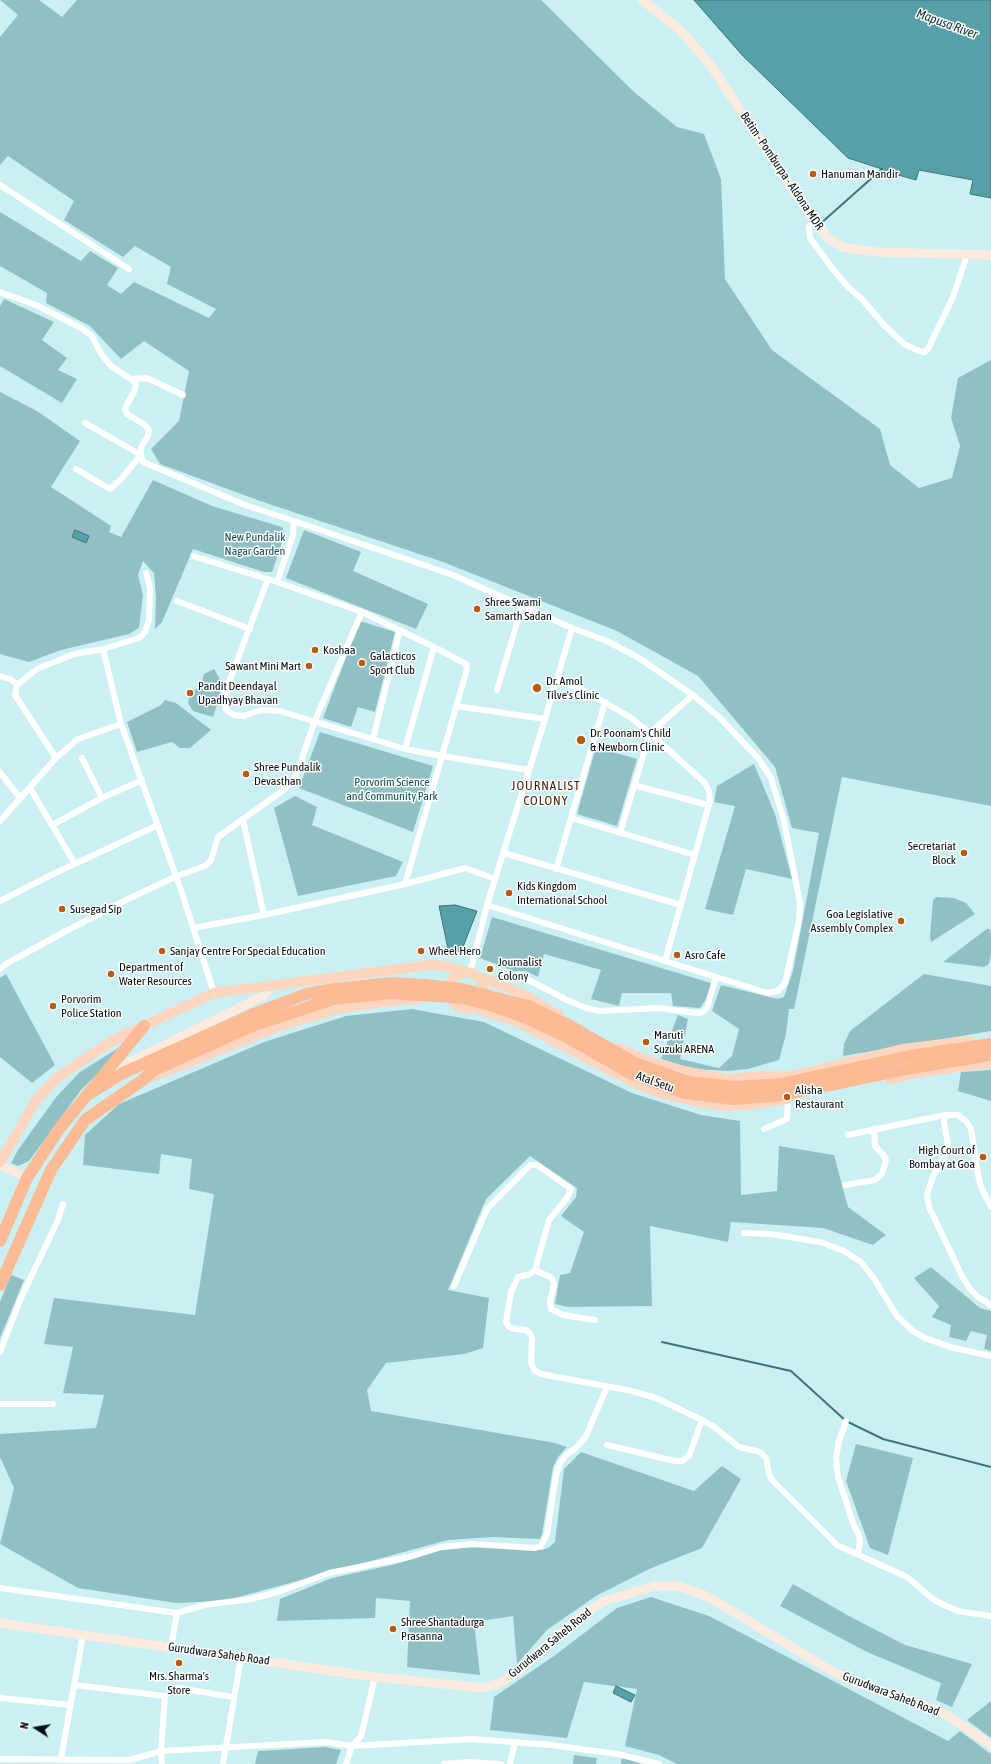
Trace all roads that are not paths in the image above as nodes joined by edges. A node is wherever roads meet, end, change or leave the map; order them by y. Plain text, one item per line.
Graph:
1 (642, 0) edge
2 (0, 185) edge
3 (814, 221) junction
4 (967, 255) junction
5 (991, 255) edge
6 (129, 269) dead end
7 (0, 292) edge
8 (131, 379) junction
9 (183, 395) dead end
10 (85, 423) dead end
11 (141, 455) junction
12 (76, 469) dead end
13 (294, 521) junction
14 (193, 556) dead end
15 (146, 573) dead end
16 (268, 580) junction
17 (277, 582) junction
18 (177, 601) dead end
19 (522, 606) junction
20 (362, 612) junction
21 (572, 628) junction
22 (250, 629) junction
23 (400, 630) junction
24 (434, 647) junction
25 (103, 649) junction
26 (0, 676) edge
27 (556, 680) junction
28 (18, 685) junction
29 (497, 690) dead end
30 (693, 695) junction
31 (605, 702) junction
32 (456, 706) junction
33 (545, 719) junction
34 (315, 720) junction
35 (121, 724) junction
36 (650, 733) junction
37 (373, 739) junction
38 (405, 749) junction
39 (442, 756) junction
40 (56, 758) junction
41 (82, 758) dead end
42 (528, 770) junction
43 (0, 772) edge
44 (142, 780) junction
45 (634, 785) junction
46 (30, 788) junction
47 (20, 798) junction
48 (102, 798) junction
49 (708, 805) junction
50 (571, 818) junction
51 (243, 820) junction
52 (0, 821) edge
53 (52, 825) junction
54 (158, 825) junction
55 (620, 832) junction
56 (504, 853) junction
57 (695, 855) junction
58 (75, 864) junction
59 (556, 869) junction
60 (177, 876) junction
61 (495, 879) junction
62 (404, 884) junction
63 (0, 901) edge
64 (681, 905) junction
65 (487, 906) junction
66 (264, 915) junction
67 (193, 928) junction
68 (665, 962) junction
69 (0, 969) edge
70 (468, 972) junction
71 (716, 977) junction
72 (480, 978) junction
73 (497, 983) junction
74 (272, 986) junction
75 (214, 993) junction
76 (333, 994) junction
77 (454, 1004) junction
78 (472, 1007) junction
79 (144, 1026) junction
80 (991, 1039) edge
81 (991, 1044) edge
82 (184, 1051) junction
83 (991, 1055) edge
84 (991, 1063) edge
85 (118, 1077) junction
86 (140, 1082) junction
87 (86, 1096) junction
88 (788, 1099) junction
89 (945, 1115) junction
90 (764, 1129) dead end
91 (874, 1130) junction
92 (848, 1135) dead end
93 (0, 1162) edge
94 (0, 1165) edge
95 (26, 1178) junction
96 (845, 1185) dead end
97 (63, 1204) dead end
98 (991, 1207) edge
99 (744, 1234) dead end
100 (0, 1240) edge
101 (535, 1270) junction
102 (0, 1285) edge
103 (454, 1286) dead end
104 (991, 1305) edge
105 (595, 1320) dead end
106 (0, 1352) edge
107 (991, 1356) edge
108 (607, 1387) junction
109 (0, 1404) edge
110 (53, 1404) dead end
111 (702, 1420) junction
112 (846, 1421) dead end
113 (606, 1444) dead end
114 (858, 1554) junction
115 (0, 1588) edge
116 (177, 1613) junction
117 (991, 1616) edge
118 (0, 1623) edge
119 (83, 1635) junction
120 (172, 1647) junction
121 (241, 1657) junction
122 (375, 1677) junction
123 (74, 1685) junction
124 (178, 1688) dead end
125 (233, 1697) junction
126 (0, 1698) edge
127 (70, 1705) junction
128 (515, 1742) junction
129 (991, 1745) edge
130 (352, 1746) junction
131 (225, 1748) junction
132 (161, 1751) junction
133 (0, 1759) edge
134 (61, 1759) junction
135 (162, 1764) edge
136 (223, 1764) edge
137 (346, 1764) edge
138 (444, 1764) edge
139 (501, 1764) edge
140 (510, 1764) edge
141 (659, 1764) edge

1 - 3 street, Betim - Pomburpa - Aldona MDR
2 - 6 street
3 - 4 street, Betim - Pomburpa - Aldona MDR
3 - 4 street
4 - 5 street, Betim - Pomburpa - Aldona MDR
7 - 8 street
8 - 9 street
8 - 11 street
10 - 11 street
11 - 12 street
11 - 13 street
13 - 17 street
13 - 19 street
14 - 16 street
15 - 25 street
16 - 17 street
16 - 22 street
17 - 20 street
18 - 22 street
19 - 21 street
19 - 29 street
20 - 23 street
20 - 34 street
21 - 27 street
21 - 30 street
22 - 34 street
23 - 24 street
23 - 37 street
24 - 32 street
24 - 38 street
25 - 28 street
25 - 35 street
26 - 28 street
27 - 31 street
27 - 33 street
28 - 40 street
30 - 36 street
30 - 71 street
31 - 36 street
31 - 50 street
32 - 33 street
32 - 39 street
33 - 42 street
34 - 37 street
34 - 51 street
35 - 40 street
35 - 44 street
36 - 45 street
36 - 49 street
37 - 38 street
38 - 39 street
39 - 42 street
39 - 62 street
40 - 46 street
41 - 48 street
42 - 56 street
43 - 47 street
44 - 48 street
44 - 54 street
45 - 49 street
45 - 55 street
46 - 47 street
46 - 53 street
47 - 52 street
48 - 53 street
49 - 57 street
50 - 55 street
50 - 59 street
51 - 60 street
51 - 66 street
53 - 58 street
54 - 58 street
54 - 60 street
55 - 57 street
56 - 59 street
56 - 61 street
57 - 64 street
58 - 63 street
59 - 64 street
60 - 67 street
60 - 69 street
61 - 62 street
61 - 65 street
62 - 66 street
64 - 68 street
65 - 68 street
65 - 70 street
66 - 67 street
67 - 75 street
68 - 71 street
70 - 72 main road
70 - 74 main road
70 - 77 main road
71 - 73 street
72 - 73 main road
72 - 78 main road
73 - 80 main road
74 - 75 main road
74 - 85 street
75 - 79 main road
76 - 81 highway, Atal Setu
76 - 82 highway
76 - 83 highway, Atal Setu
77 - 78 main road
77 - 86 main road
78 - 88 main road
79 - 87 highway
79 - 93 main road
82 - 85 highway
82 - 86 highway
84 - 88 main road
85 - 87 highway
86 - 102 highway
87 - 95 highway
88 - 90 street
89 - 91 street
89 - 98 street
89 - 104 street
91 - 92 street
91 - 96 street
94 - 95 street
95 - 100 highway
97 - 106 street
99 - 107 street
101 - 103 street
101 - 105 street
101 - 108 street
108 - 111 street
108 - 116 street
109 - 110 street
111 - 113 street
111 - 114 street
112 - 114 street
114 - 117 street
115 - 116 street
116 - 120 street
118 - 119 street, Gurudwara Saheb Road
119 - 120 street, Gurudwara Saheb Road
119 - 123 street
120 - 121 street, Gurudwara Saheb Road
121 - 122 street, Gurudwara Saheb Road
121 - 125 street
122 - 129 street, Gurudwara Saheb Road
122 - 130 street
123 - 127 street
123 - 132 street
124 - 125 street
125 - 131 street
126 - 127 street
127 - 134 street
128 - 130 street
128 - 140 street
128 - 141 street
130 - 131 street
130 - 137 street
131 - 132 street
131 - 136 street
132 - 134 street
132 - 135 street
133 - 134 street
138 - 139 street

